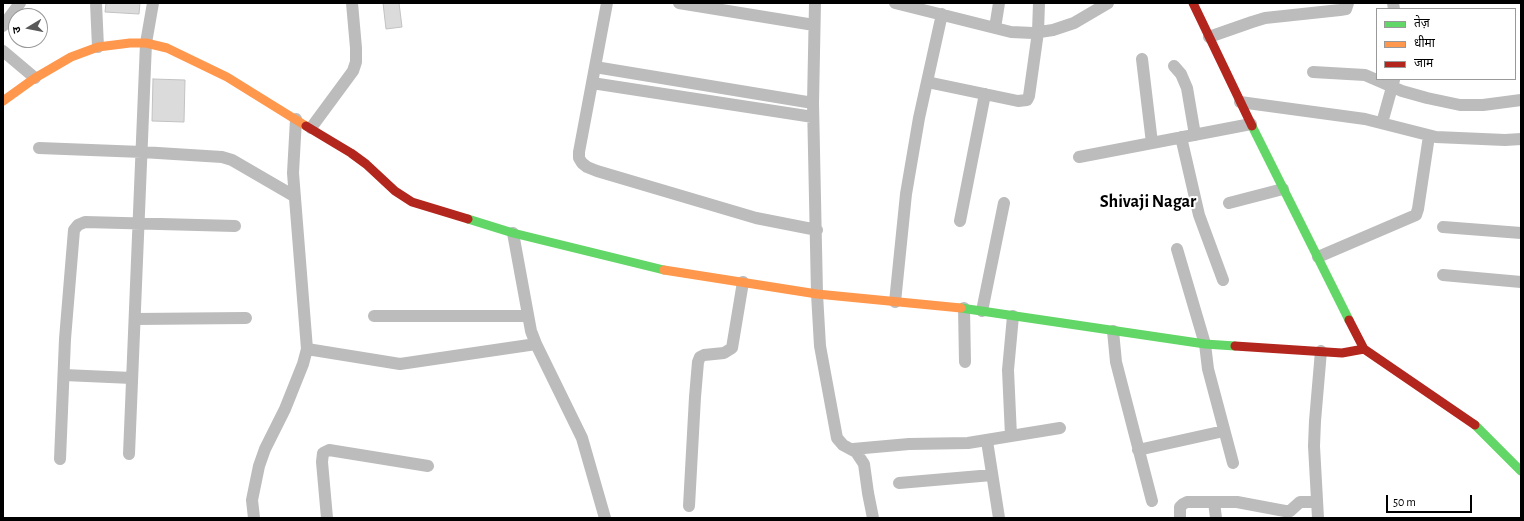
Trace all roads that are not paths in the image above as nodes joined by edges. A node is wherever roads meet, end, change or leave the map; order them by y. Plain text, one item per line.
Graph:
1 (20, 3) edge
2 (96, 3) edge
3 (154, 3) edge
4 (352, 3) edge
5 (607, 3) edge
6 (679, 3) edge
7 (815, 3) edge
8 (896, 3) edge
9 (1000, 3) edge
10 (1039, 3) edge
11 (1108, 3) edge
12 (1193, 3) edge
13 (1348, 3) edge
14 (942, 14) junction
15 (814, 25) junction
16 (3, 26) edge
17 (995, 28) junction
18 (1038, 32) junction
19 (1209, 37) junction
20 (146, 43) junction
21 (98, 47) junction
22 (3, 51) edge
23 (1142, 59) dead end
24 (1174, 66) dead end
25 (595, 67) junction
26 (1313, 72) dead end
27 (35, 78) junction
28 (1376, 78) edge
29 (1382, 80) edge
30 (682, 82) junction
31 (927, 82) junction
32 (592, 83) junction
33 (1393, 83) edge
34 (985, 94) junction
35 (680, 96) junction
36 (1521, 100) edge
37 (3, 101) edge
38 (1240, 102) junction
39 (813, 104) junction
40 (813, 117) junction
41 (296, 119) junction
42 (1382, 123) junction
43 (1251, 124) junction
44 (311, 128) junction
45 (1195, 135) junction
46 (1429, 136) junction
47 (1181, 137) junction
48 (1521, 139) edge
49 (1152, 143) junction
50 (39, 148) dead end
51 (142, 152) junction
52 (1079, 157) dead end
53 (1283, 188) junction
54 (294, 196) junction
55 (1004, 203) dead end
56 (1229, 204) dead end
57 (960, 221) dead end
58 (139, 224) junction
59 (235, 226) dead end
60 (1443, 227) dead end
61 (817, 230) junction
62 (513, 233) junction
63 (1521, 233) edge
64 (1178, 249) dead end
65 (1318, 257) junction
66 (1443, 275) dead end
67 (1223, 280) dead end
68 (743, 282) junction
69 (1521, 282) edge
70 (817, 294) junction
71 (895, 302) junction
72 (964, 308) junction
73 (982, 312) junction
74 (374, 316) dead end
75 (528, 316) junction
76 (1013, 316) junction
77 (246, 318) dead end
78 (135, 319) junction
79 (1114, 331) junction
80 (536, 344) junction
81 (1205, 344) junction
82 (1364, 348) junction
83 (307, 349) junction
84 (1321, 351) junction
85 (965, 362) dead end
86 (64, 376) junction
87 (132, 378) junction
88 (1060, 428) dead end
89 (1224, 431) junction
90 (1011, 436) junction
91 (987, 441) junction
92 (853, 449) junction
93 (1138, 450) junction
94 (129, 454) dead end
95 (60, 459) dead end
96 (1233, 463) dead end
97 (428, 466) dead end
98 (1521, 471) edge
99 (992, 475) junction
100 (899, 483) dead end
101 (1152, 501) dead end
102 (1214, 502) junction
103 (1317, 502) junction
104 (689, 506) dead end
105 (1317, 517) edge
106 (254, 518) edge
107 (327, 518) edge
108 (605, 518) edge
109 (873, 518) edge
110 (999, 518) edge
111 (1180, 518) edge
112 (1216, 518) edge

1 - 16 street
2 - 21 street
3 - 20 street
4 - 44 street
5 - 25 street
6 - 15 street
7 - 15 street
8 - 14 street
9 - 17 street
10 - 18 street
11 - 18 street
12 - 19 street
13 - 19 street
14 - 17 street
14 - 31 street
15 - 39 street
17 - 18 street
18 - 34 street
19 - 38 street
20 - 21 street
20 - 41 street
20 - 51 street
21 - 27 street
22 - 27 street
23 - 49 street
24 - 45 street
25 - 30 street
25 - 32 street
26 - 28 street
27 - 37 street
29 - 33 street
30 - 35 street
30 - 39 street
31 - 34 street
31 - 71 street
32 - 35 street
32 - 61 street
33 - 36 street
33 - 42 street
34 - 57 street
35 - 40 street
38 - 42 street
38 - 43 street
39 - 40 street
40 - 61 street
41 - 44 street
41 - 54 street
42 - 46 street
43 - 45 street
43 - 53 street
44 - 62 street
45 - 47 street
46 - 48 street
46 - 65 street
47 - 49 street
47 - 67 street
49 - 52 street
50 - 51 street
51 - 54 street
51 - 58 street
53 - 56 street
53 - 65 street
54 - 83 street
55 - 73 street
58 - 59 street
58 - 78 street
58 - 86 street
60 - 63 street
61 - 70 street
62 - 68 street
62 - 75 street
64 - 81 street
65 - 82 street
66 - 69 street
68 - 70 street
68 - 104 street
70 - 71 street
70 - 92 street
71 - 72 street
72 - 73 street
72 - 85 street
73 - 76 street
74 - 75 street
75 - 80 street
76 - 79 street
76 - 90 street
77 - 78 street
78 - 87 street
79 - 81 street
79 - 93 street
80 - 83 street
80 - 108 street
81 - 84 street
81 - 89 street
82 - 84 street
82 - 98 street
83 - 106 street
84 - 103 street
86 - 87 street
86 - 95 street
87 - 94 street
88 - 90 street
89 - 93 street
89 - 96 street
90 - 91 street
91 - 92 street
91 - 99 street
92 - 109 street
93 - 101 street
97 - 107 street
99 - 100 street
99 - 110 street
102 - 103 street
102 - 111 street
102 - 112 street
103 - 105 street

